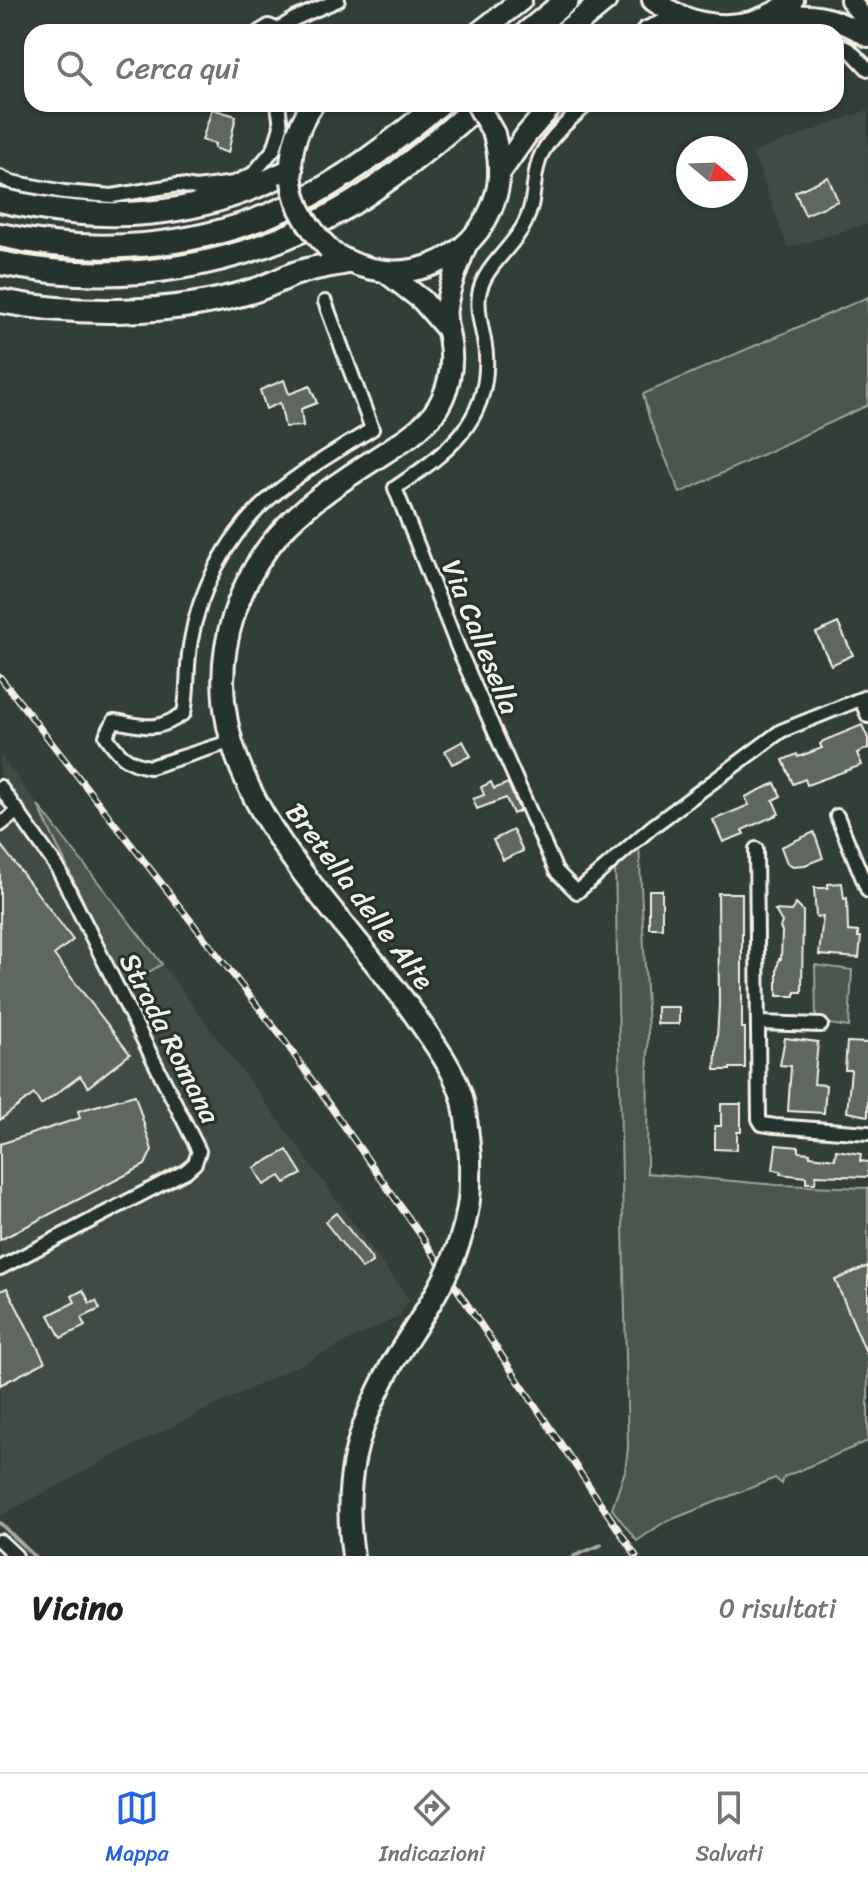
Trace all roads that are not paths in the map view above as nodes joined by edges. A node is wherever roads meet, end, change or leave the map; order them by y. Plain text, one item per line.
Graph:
1 (338, 0) edge
2 (521, 0) edge
3 (567, 0) edge
4 (605, 0) edge
5 (793, 0) edge
6 (850, 0) edge
7 (654, 1) edge
8 (755, 21) junction
9 (694, 22) junction
10 (289, 24) edge
11 (490, 24) edge
12 (538, 24) edge
13 (576, 24) edge
14 (678, 24) edge
15 (704, 24) edge
16 (743, 24) edge
17 (868, 24) edge
18 (868, 37) edge
19 (844, 47) edge
20 (868, 69) edge
21 (279, 112) edge
22 (305, 112) edge
23 (429, 112) edge
24 (469, 112) edge
25 (483, 112) edge
26 (546, 112) edge
27 (579, 112) edge
28 (499, 174) junction
29 (291, 175) junction
30 (0, 177) edge
31 (0, 200) edge
32 (0, 235) edge
33 (466, 245) junction
34 (338, 255) junction
35 (0, 263) edge
36 (386, 272) junction
37 (0, 301) edge
38 (325, 302) dead end
39 (447, 329) junction
40 (864, 698) edge
41 (868, 716) edge
42 (233, 741) junction
43 (0, 787) edge
44 (18, 811) junction
45 (837, 816) dead end
46 (0, 825) edge
47 (756, 849) dead end
48 (868, 891) edge
49 (759, 1023) junction
50 (821, 1025) dead end
51 (868, 1133) edge
52 (0, 1268) edge
53 (0, 1541) edge
54 (16, 1556) edge
55 (353, 1556) edge

1 - 10 street
2 - 11 main road
3 - 12 highway
4 - 13 highway
5 - 8 main road
6 - 17 main road
7 - 9 main road
8 - 16 main road
8 - 18 main road
9 - 14 main road
9 - 15 main road
19 - 20 street
21 - 30 street
22 - 29 main road
23 - 32 highway
24 - 35 highway
25 - 28 main road, bridge
26 - 28 main road
27 - 40 street, Via Callesella
28 - 33 main road
29 - 31 highway
29 - 34 main road, bridge
33 - 36 main road
33 - 39 main road, Bretella delle Alte
34 - 36 main road
34 - 37 highway
36 - 39 main road
38 - 42 street
39 - 42 main road, Bretella delle Alte
40 - 41 street
42 - 55 main road, Bretella delle Alte, bridge
43 - 44 street, Strada Romana
44 - 46 street
44 - 52 street, Strada Romana
45 - 48 street
47 - 49 street
49 - 50 street
49 - 51 street
53 - 54 street

